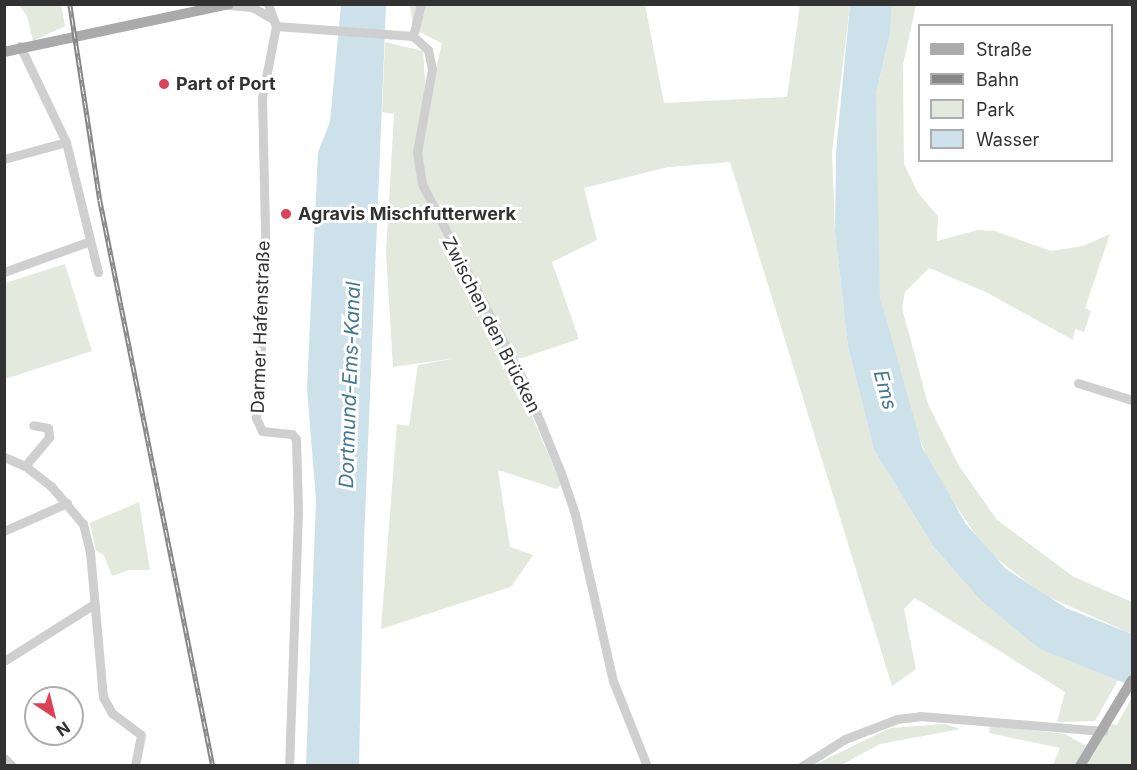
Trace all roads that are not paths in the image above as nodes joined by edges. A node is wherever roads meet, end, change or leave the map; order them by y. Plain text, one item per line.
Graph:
1 (268, 4) edge
2 (421, 4) edge
3 (228, 5) edge
4 (274, 22) junction
5 (413, 36) junction
6 (20, 46) junction
7 (4, 52) edge
8 (66, 142) junction
9 (4, 159) edge
10 (90, 241) junction
11 (4, 272) edge
12 (98, 272) dead end
13 (1078, 383) dead end
14 (1132, 400) edge
15 (33, 425) dead end
16 (4, 457) edge
17 (25, 466) junction
18 (67, 503) junction
19 (4, 531) edge
20 (94, 604) junction
21 (4, 660) edge
22 (1132, 680) edge
23 (1103, 731) junction
24 (5, 758) edge
25 (12, 765) edge
26 (135, 765) edge
27 (289, 765) edge
28 (647, 765) edge
29 (802, 765) edge
30 (1080, 765) edge

1 - 4 street, Darmer Hafenstraße
2 - 5 street
3 - 4 street
3 - 6 main road
4 - 5 street
4 - 27 street, Darmer Hafenstraße
5 - 28 street, Zwischen den Brücken
6 - 7 main road
6 - 8 street
8 - 9 street
8 - 10 street
10 - 11 street
10 - 12 street
13 - 14 street
15 - 17 street
16 - 17 street
17 - 18 street
18 - 19 street
18 - 20 street
20 - 21 street
20 - 26 street
22 - 23 main road
23 - 29 street
23 - 30 main road
24 - 25 street

